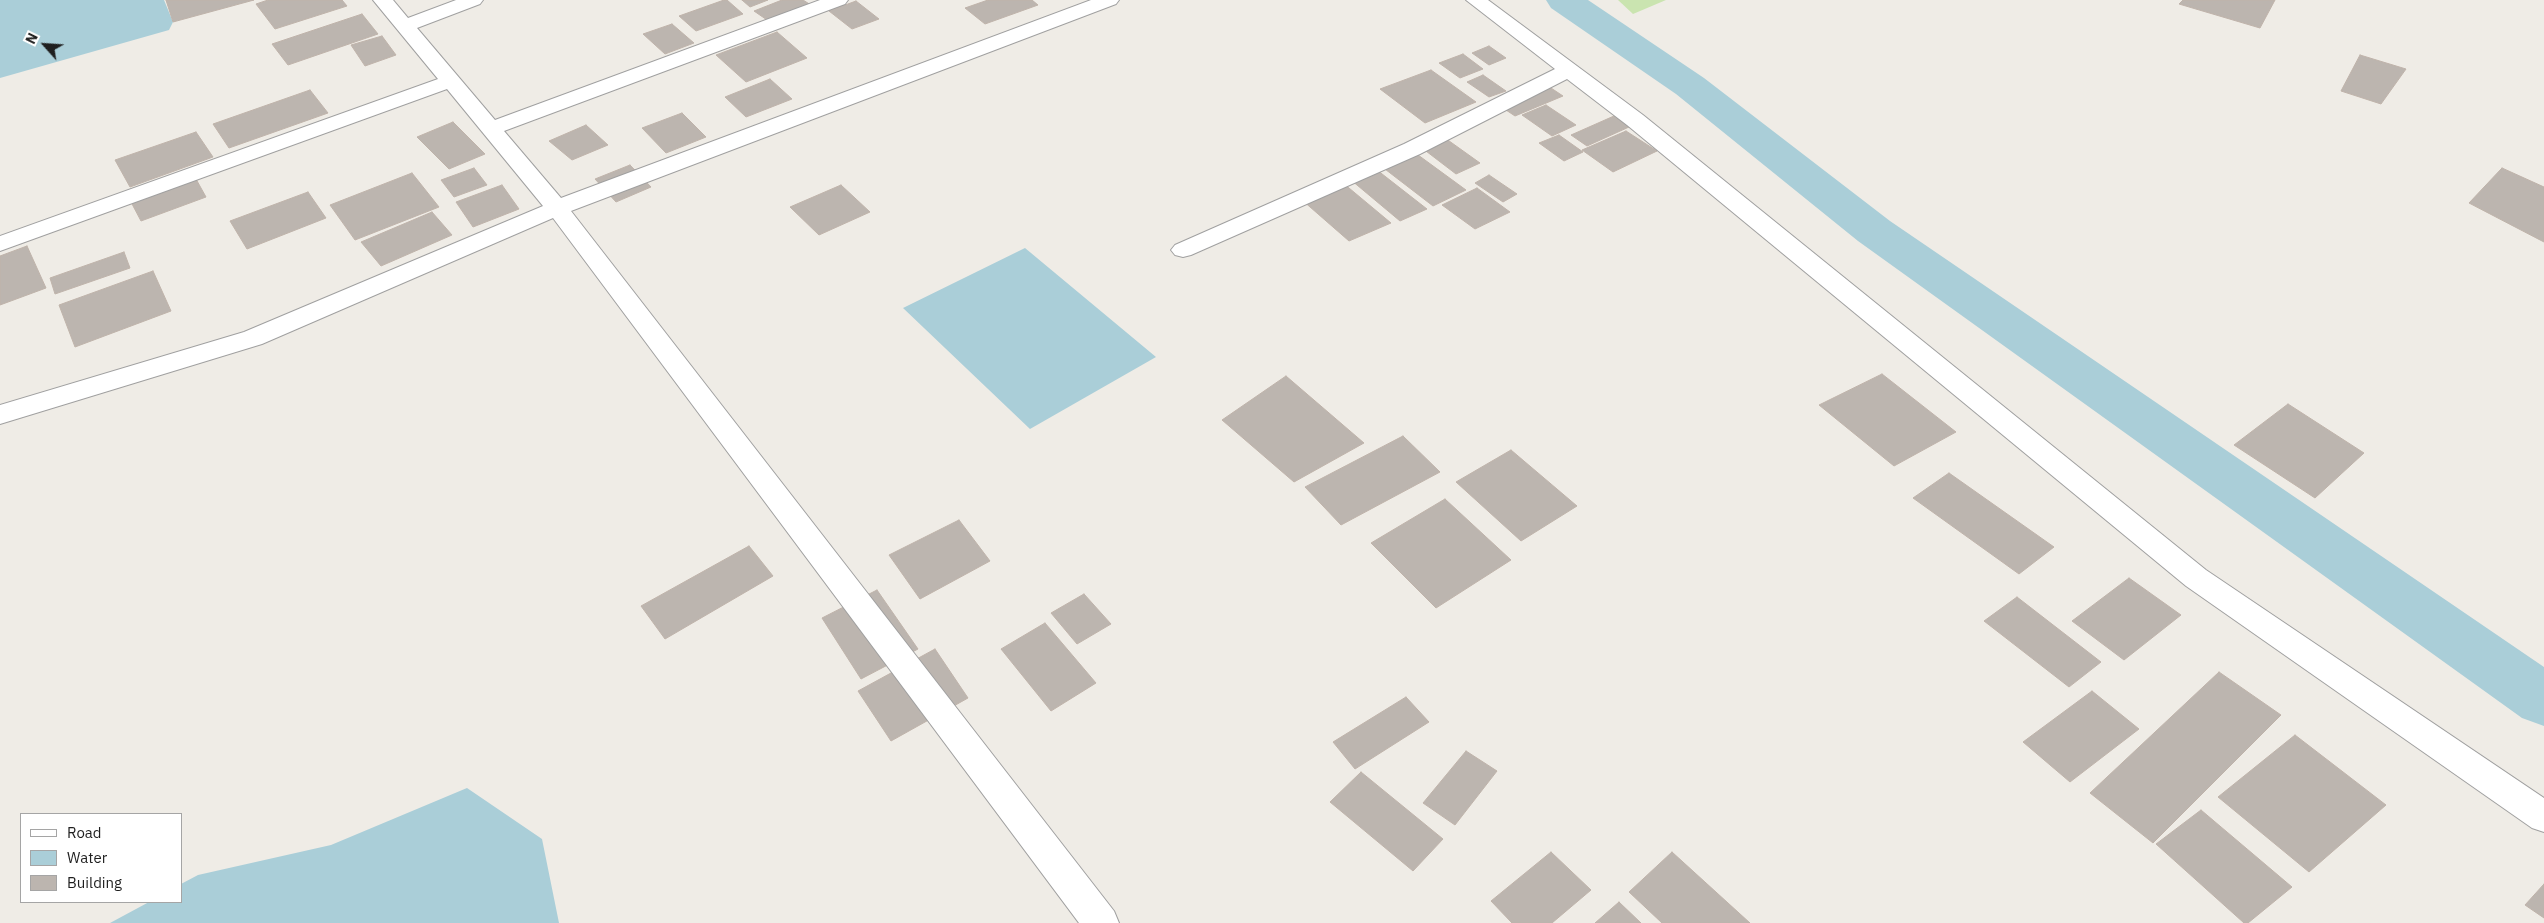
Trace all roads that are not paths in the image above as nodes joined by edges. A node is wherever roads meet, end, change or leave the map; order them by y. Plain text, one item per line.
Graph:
1 (383, 0) edge
2 (473, 0) edge
3 (838, 0) edge
4 (1109, 0) edge
5 (1476, 0) edge
6 (405, 26) junction
7 (1569, 70) junction
8 (451, 81) junction
9 (491, 129) junction
10 (557, 208) junction
11 (0, 244) edge
12 (1183, 250) dead end
13 (0, 415) edge
14 (2544, 817) edge
15 (1101, 923) edge

1 - 6 street
2 - 6 street
3 - 9 street
4 - 10 street
5 - 7 street
6 - 8 street
7 - 12 street
7 - 14 street
8 - 9 street
8 - 11 street
9 - 10 street
10 - 13 street
10 - 15 street

